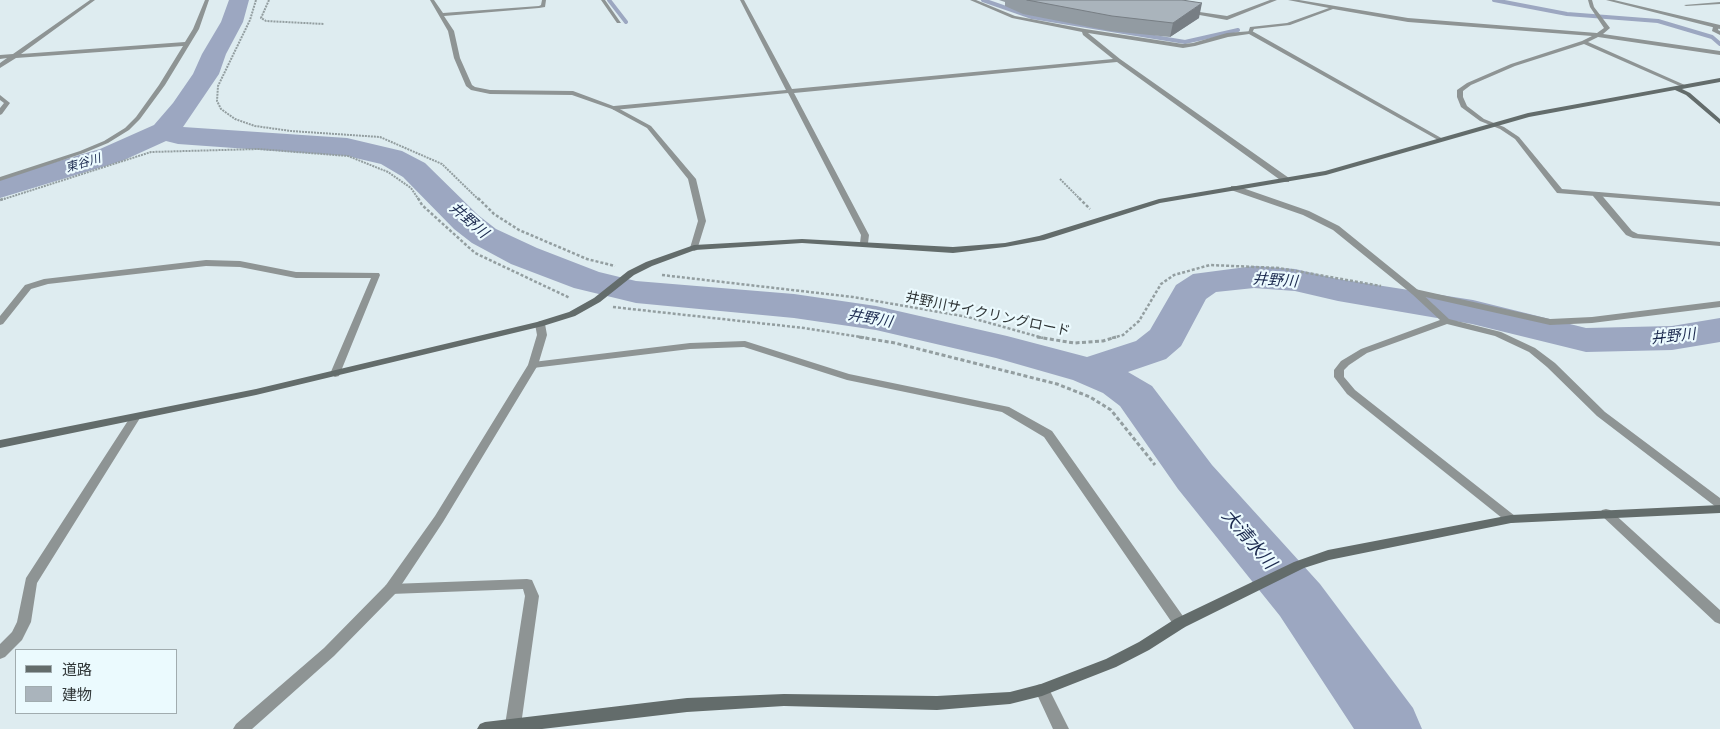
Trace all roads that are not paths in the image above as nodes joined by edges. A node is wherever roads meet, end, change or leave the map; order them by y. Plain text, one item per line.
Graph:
1 (92, 0) edge
2 (207, 0) edge
3 (432, 0) edge
4 (544, 0) edge
5 (603, 0) edge
6 (742, 0) edge
7 (972, 0) edge
8 (1275, 0) edge
9 (1290, 0) edge
10 (1590, 0) edge
11 (1608, 0) edge
12 (1700, 0) edge
13 (1720, 3) edge
14 (1711, 4) junction
15 (1686, 5) dead end
16 (1333, 9) junction
17 (1182, 12) edge
18 (440, 15) junction
19 (620, 22) dead end
20 (1718, 27) edge
21 (1085, 31) junction
22 (1250, 32) junction
23 (1720, 33) edge
24 (1598, 36) junction
25 (1584, 42) junction
26 (186, 44) junction
27 (1720, 53) edge
28 (14, 56) junction
29 (0, 57) edge
30 (1118, 60) junction
31 (0, 66) edge
32 (1720, 80) edge
33 (1684, 86) junction
34 (1675, 88) junction
35 (791, 90) junction
36 (0, 97) edge
37 (614, 108) junction
38 (0, 113) edge
39 (1720, 122) edge
40 (1492, 124) junction
41 (1440, 139) junction
42 (0, 179) edge
43 (1286, 180) junction
44 (1234, 188) junction
45 (1596, 194) junction
46 (1720, 204) edge
47 (864, 243) junction
48 (1720, 244) edge
49 (694, 248) junction
50 (1418, 295) junction
51 (1720, 304) edge
52 (1444, 319) junction
53 (0, 322) edge
54 (540, 324) junction
55 (533, 365) junction
56 (335, 374) junction
57 (135, 418) junction
58 (0, 444) edge
59 (1720, 504) edge
60 (1720, 509) edge
61 (1606, 513) junction
62 (1511, 519) junction
63 (391, 590) junction
64 (1720, 618) edge
65 (1180, 623) junction
66 (0, 653) edge
67 (1042, 690) junction
68 (513, 727) edge
69 (241, 729) edge
70 (485, 729) edge
71 (1061, 729) edge

1 - 28 street
2 - 26 street
3 - 18 street
4 - 18 street
5 - 19 street
6 - 35 street
7 - 21 street
8 - 17 street
9 - 16 street
10 - 24 street
11 - 20 street
12 - 14 street
13 - 14 street
14 - 15 street
16 - 22 street
16 - 24 street
18 - 37 street
20 - 23 street
21 - 22 street
21 - 30 street
22 - 41 street
24 - 25 street
24 - 27 street
25 - 33 street
25 - 40 street
26 - 28 street
26 - 42 street
28 - 29 street
28 - 31 street
30 - 35 street
30 - 43 street
32 - 33 street
33 - 34 street
34 - 39 street
34 - 40 street
35 - 37 street
35 - 47 street
36 - 38 street
37 - 49 street
40 - 41 street
40 - 45 street
41 - 43 street
43 - 44 street
44 - 47 street
44 - 50 street
45 - 46 street
45 - 48 street
47 - 49 street
49 - 54 street
50 - 51 street
50 - 52 street
52 - 59 street
52 - 62 street
53 - 56 street
54 - 55 street
54 - 56 street
55 - 63 street
55 - 65 street
56 - 57 street
57 - 58 street
57 - 66 street
60 - 61 street
61 - 62 street
61 - 64 street
62 - 65 street
63 - 68 street
63 - 69 street
65 - 67 street
67 - 68 street
67 - 71 street
68 - 70 street

